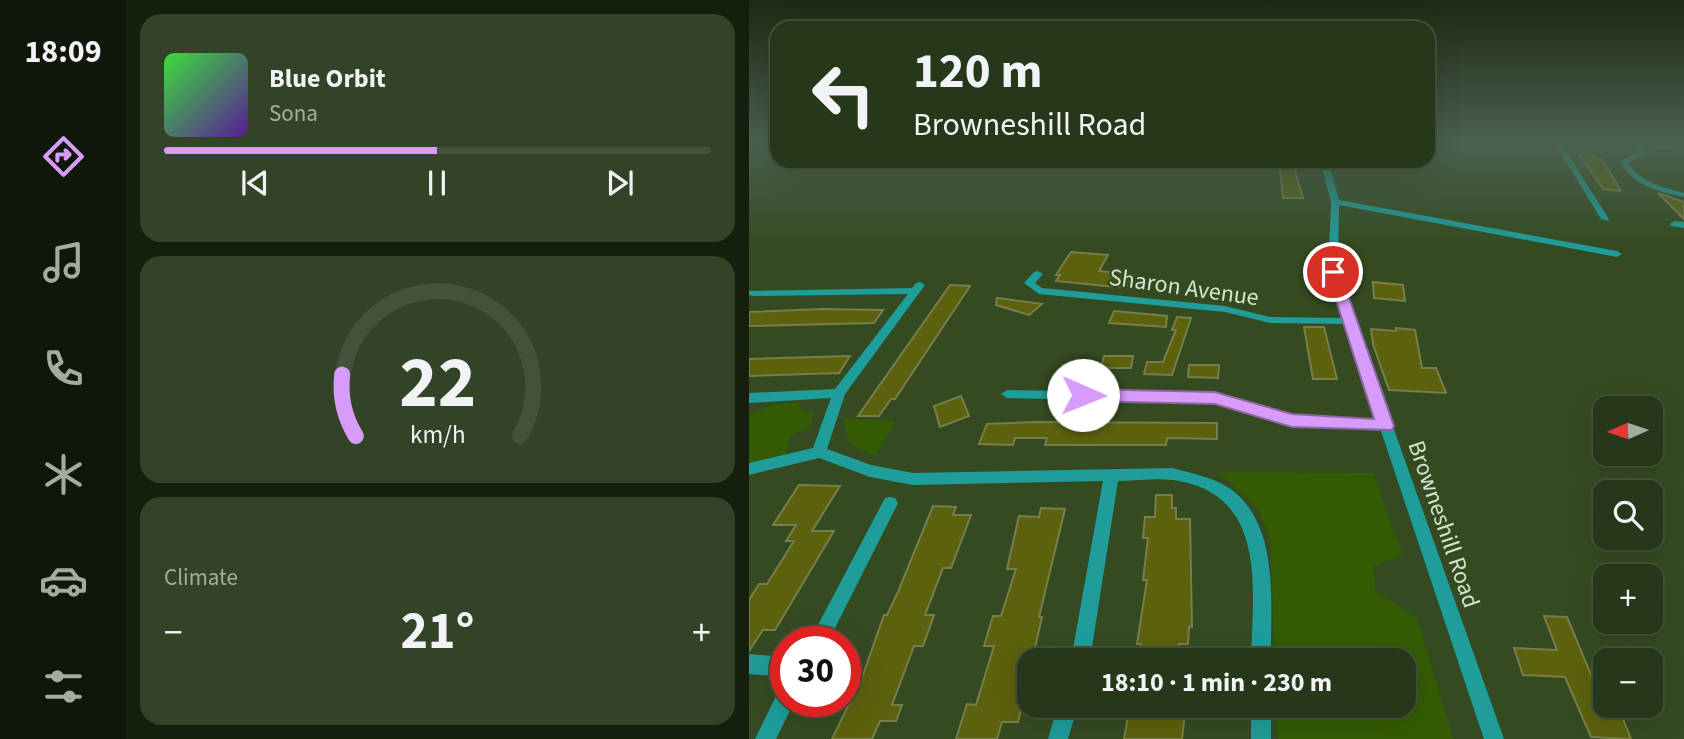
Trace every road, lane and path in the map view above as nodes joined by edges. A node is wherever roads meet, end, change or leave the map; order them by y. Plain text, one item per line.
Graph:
1 (1328, 176) edge
2 (1578, 176) edge
3 (1635, 176) edge
4 (1684, 195) edge
5 (1335, 202) junction
6 (1605, 219) dead end
7 (1617, 254) dead end
8 (1038, 274) dead end
9 (753, 293) dead end
10 (1348, 321) junction
11 (839, 393) junction
12 (1007, 394) dead end
13 (749, 398) edge
14 (1385, 426) junction
15 (819, 452) junction
16 (749, 469) edge
17 (1112, 475) junction
18 (890, 503) dead end
19 (826, 626) edge
20 (1082, 648) edge
21 (1261, 648) edge
22 (749, 664) edge
23 (770, 666) edge
24 (776, 717) edge
25 (1064, 718) edge
26 (1261, 718) edge
27 (765, 739) edge
28 (1058, 739) edge
29 (1261, 739) edge
30 (1494, 739) edge

1 - 5 street, Browneshill Road
2 - 6 street
3 - 4 street
5 - 7 street
5 - 10 street, Browneshill Road
8 - 10 street, Sharon Avenue
9 - 11 street
10 - 14 street, Browneshill Road
11 - 13 street
11 - 15 street
12 - 14 street
14 - 30 street, Browneshill Road
15 - 16 street
15 - 17 street
17 - 20 street
17 - 21 street
18 - 19 street
22 - 23 street
24 - 27 street
25 - 28 street
26 - 29 street

